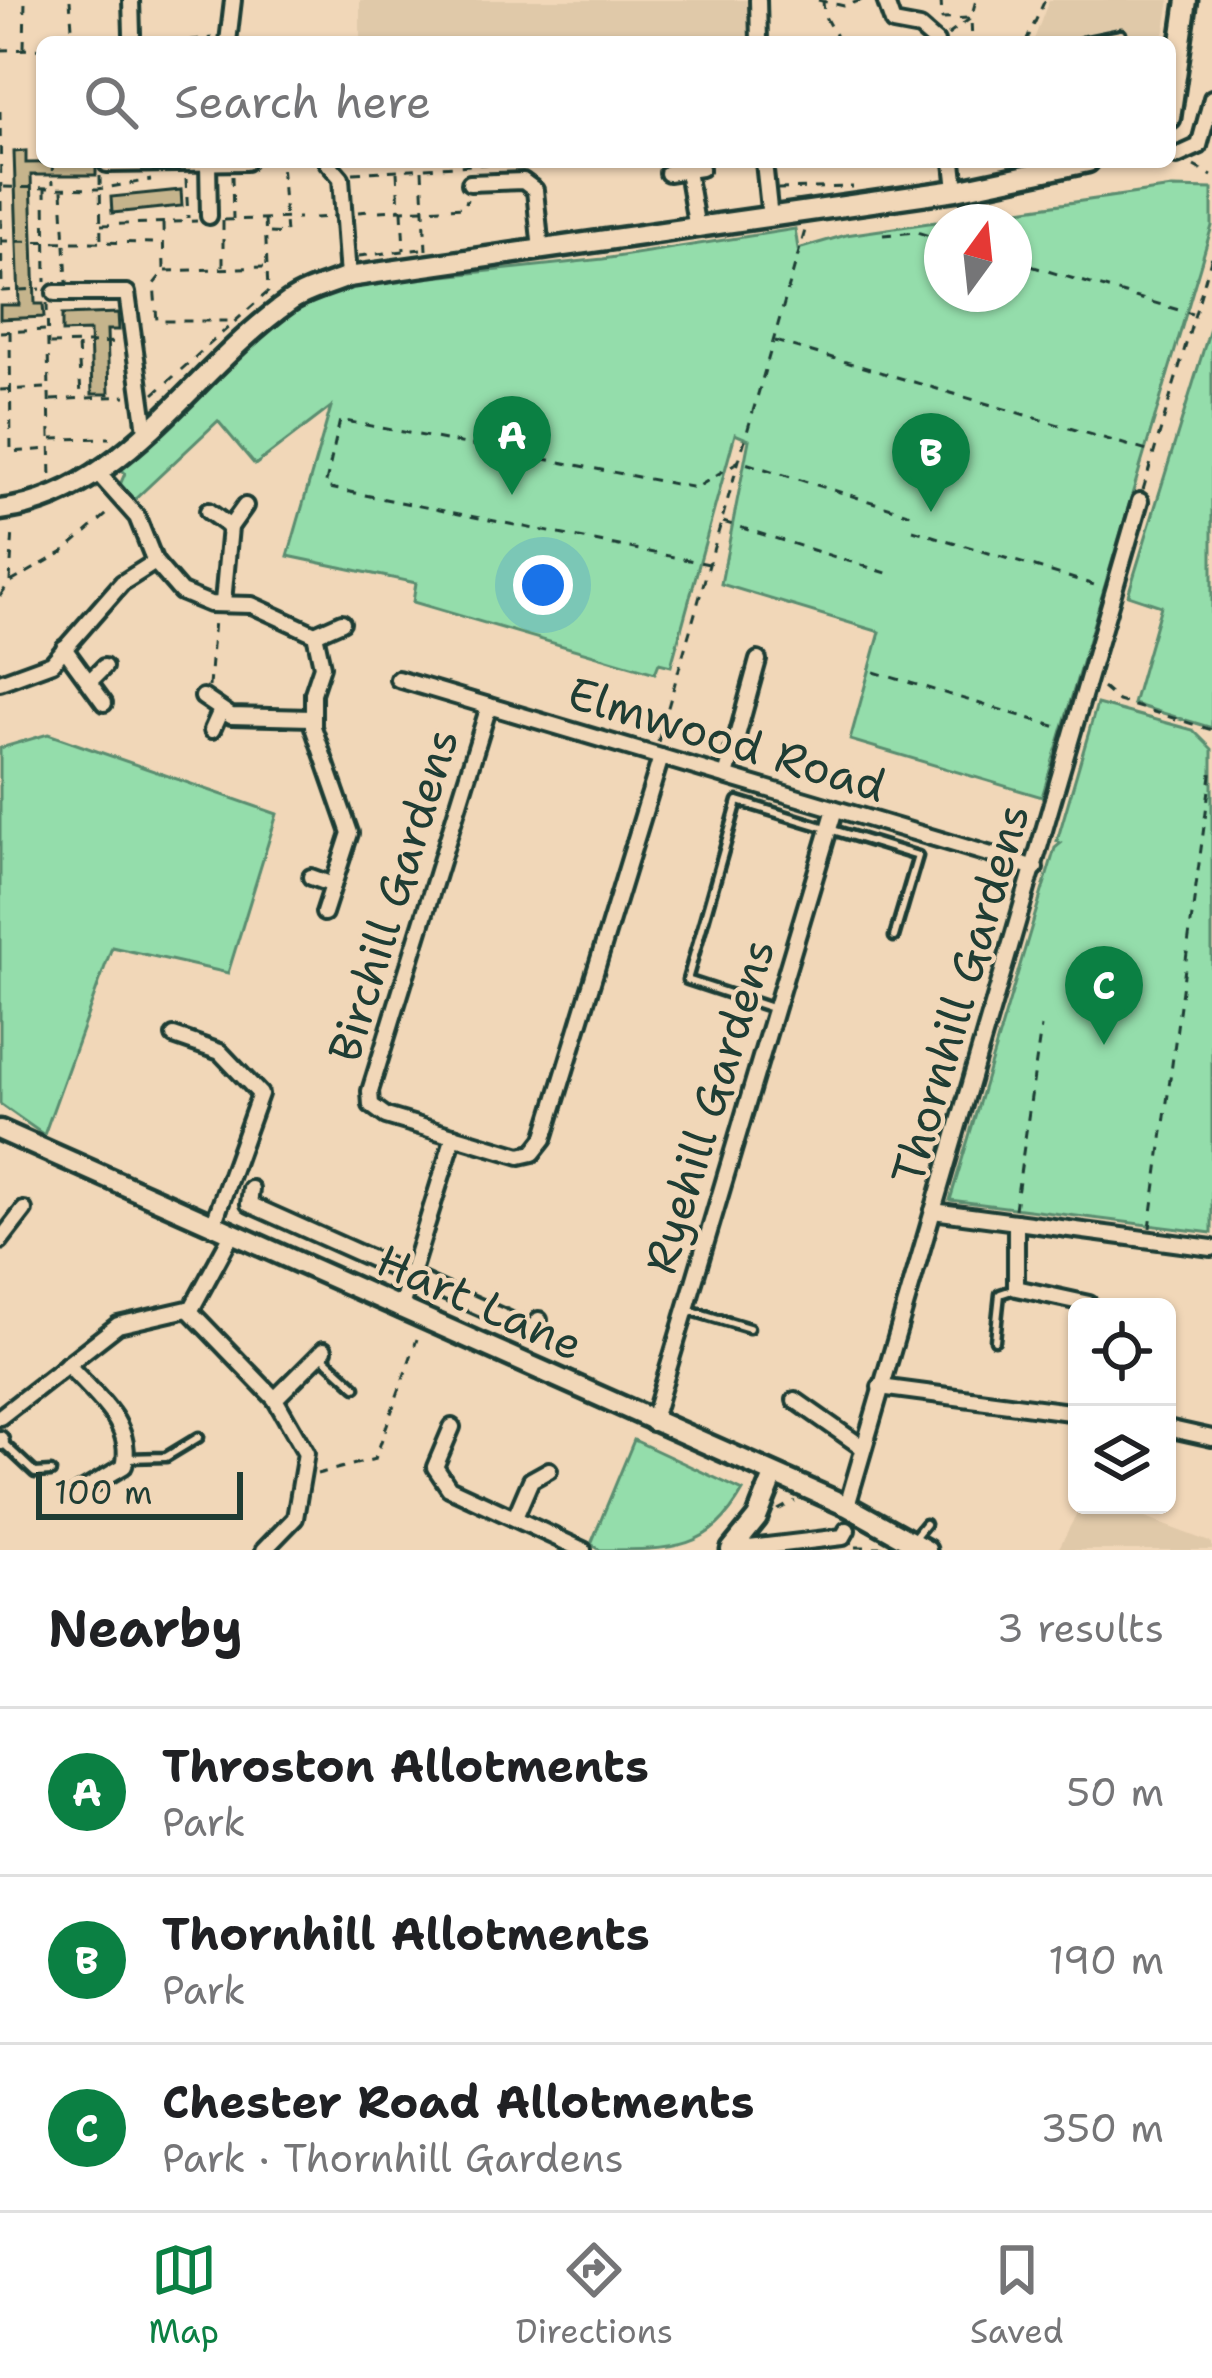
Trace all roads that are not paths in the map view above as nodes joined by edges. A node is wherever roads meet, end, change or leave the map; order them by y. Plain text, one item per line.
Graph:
1 (130, 0) edge
2 (233, 0) edge
3 (758, 0) edge
4 (885, 0) edge
5 (1187, 0) edge
6 (132, 34) dead end
7 (1121, 34) dead end
8 (225, 36) edge
9 (759, 36) edge
10 (931, 36) edge
11 (1111, 36) edge
12 (1176, 76) edge
13 (1212, 98) edge
14 (1176, 153) edge
15 (208, 168) edge
16 (332, 168) edge
17 (765, 168) edge
18 (954, 168) edge
19 (1060, 168) edge
20 (668, 173) dead end
21 (470, 183) dead end
22 (956, 190) junction
23 (770, 218) junction
24 (212, 219) road end
25 (697, 229) junction
26 (541, 251) junction
27 (348, 277) junction
28 (56, 292) road end
29 (146, 431) junction
30 (97, 472) junction
31 (1140, 501) road end
32 (245, 506) dead end
33 (0, 510) edge
34 (208, 511) dead end
35 (230, 526) junction
36 (155, 562) junction
37 (219, 603) junction
38 (342, 622) dead end
39 (315, 634) junction
40 (64, 648) junction
41 (758, 660) dead end
42 (104, 667) dead end
43 (398, 679) dead end
44 (0, 682) edge
45 (90, 682) junction
46 (104, 703) dead end
47 (489, 706) junction
48 (312, 718) junction
49 (212, 730) dead end
50 (657, 756) junction
51 (726, 776) junction
52 (835, 809) junction
53 (830, 827) junction
54 (1035, 868) junction
55 (311, 877) dead end
56 (333, 885) junction
57 (324, 913) dead end
58 (893, 938) dead end
59 (775, 1009) junction
60 (174, 1036) dead end
61 (0, 1130) edge
62 (454, 1136) junction
63 (251, 1190) dead end
64 (24, 1210) dead end
65 (933, 1211) junction
66 (1015, 1216) junction
67 (213, 1225) junction
68 (232, 1234) junction
69 (0, 1241) edge
70 (1212, 1248) edge
71 (409, 1278) junction
72 (1016, 1288) junction
73 (1068, 1299) edge
74 (686, 1309) junction
75 (188, 1310) junction
76 (400, 1310) junction
77 (539, 1320) dead end
78 (749, 1328) dead end
79 (995, 1340) dead end
80 (322, 1352) joint
81 (67, 1364) junction
82 (356, 1387) dead end
83 (880, 1387) junction
84 (275, 1399) junction
85 (796, 1400) dead end
86 (1068, 1412) edge
87 (0, 1417) edge
88 (652, 1423) junction
89 (452, 1426) dead end
90 (1176, 1430) edge
91 (199, 1437) dead end
92 (1212, 1438) edge
93 (1, 1441) edge
94 (862, 1447) junction
95 (128, 1453) junction
96 (549, 1470) dead end
97 (51, 1472) dead end
98 (773, 1478) junction
99 (77, 1494) dead end
100 (847, 1507) junction
101 (516, 1515) junction
102 (925, 1524) dead end
103 (847, 1530) dead end
104 (911, 1546) edge
105 (264, 1550) edge
106 (583, 1550) edge
107 (732, 1550) edge

1 - 6 street
2 - 8 street
3 - 9 street
4 - 10 street
5 - 12 street
7 - 11 lane
13 - 14 street
15 - 24 street
16 - 27 street
17 - 23 street
18 - 22 street
19 - 22 street
20 - 25 street
21 - 26 street
22 - 23 street
23 - 25 street
25 - 26 street
26 - 27 street
27 - 29 street
28 - 29 street
29 - 30 street
30 - 33 street
30 - 36 street
31 - 54 street, Thornhill Gardens
32 - 35 street
34 - 35 street
35 - 37 street
36 - 37 street
36 - 40 street
37 - 39 street
38 - 39 street
39 - 48 street
40 - 44 street
40 - 45 street
41 - 51 street
42 - 45 street
43 - 47 street, Elmwood Road
45 - 46 street
47 - 50 street, Elmwood Road
47 - 62 street, Birchill Gardens
48 - 49 street
48 - 56 street
50 - 51 street, Elmwood Road
50 - 62 street
51 - 52 street, Elmwood Road
52 - 53 street, Ryehill Gardens
52 - 54 street, Elmwood Road
53 - 58 lane
53 - 59 street, Ryehill Gardens
53 - 59 lane
54 - 65 street, Thornhill Gardens
55 - 56 street
56 - 57 street
59 - 74 street, Ryehill Gardens
60 - 67 street
61 - 67 street, Hart Lane
62 - 71 street
63 - 71 street
64 - 69 street
65 - 66 street
65 - 83 street, Thornhill Gardens
66 - 70 street
66 - 72 street
67 - 68 street, Hart Lane
68 - 75 street
68 - 76 street, Hart Lane
71 - 76 street
71 - 77 street
72 - 73 street
72 - 79 lane
74 - 78 lane
74 - 88 street, Ryehill Gardens
75 - 81 street
75 - 84 street
76 - 88 street, Hart Lane
80 - 82 lane
80 - 84 street
81 - 87 street
81 - 95 street
83 - 86 street
83 - 94 street, Thornhill Gardens
84 - 105 street
85 - 94 street
88 - 98 street, Hart Lane
89 - 101 street
90 - 92 street
91 - 95 lane
93 - 97 lane
94 - 100 street, Thornhill Gardens
95 - 99 street
96 - 101 street
98 - 100 street, Hart Lane
98 - 107 street
100 - 104 street, Hart Lane
101 - 106 street
102 - 104 lane
103 - 107 street

